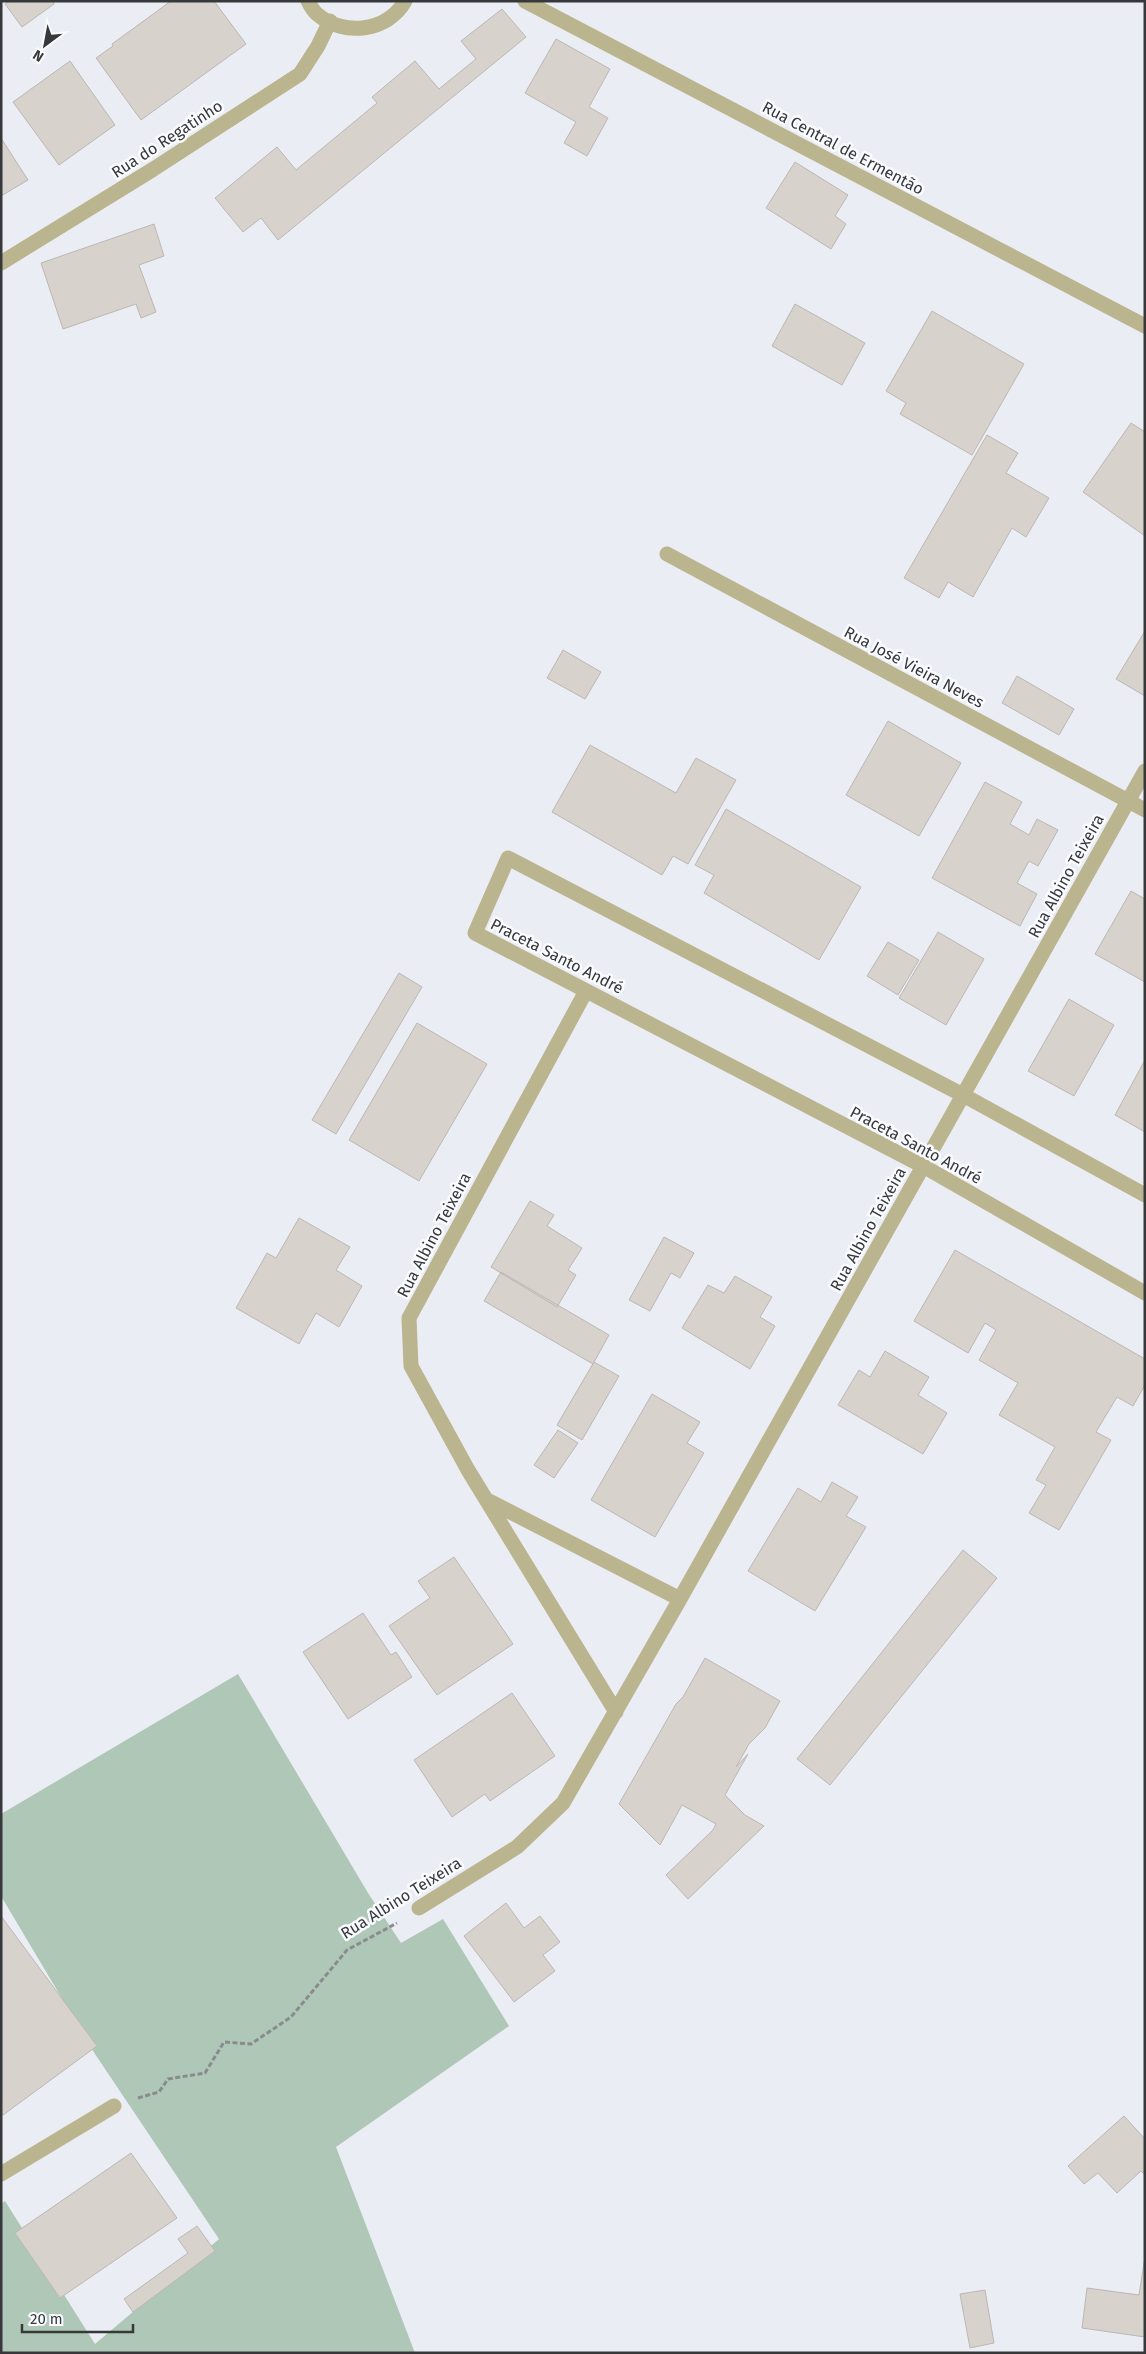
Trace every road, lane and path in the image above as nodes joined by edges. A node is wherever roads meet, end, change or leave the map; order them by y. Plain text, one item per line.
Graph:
1 (308, 1) edge
2 (406, 1) edge
3 (525, 1) edge
4 (330, 21) junction
5 (1, 263) edge
6 (1145, 326) edge
7 (667, 554) dead end
8 (1145, 771) edge
9 (1128, 801) junction
10 (1145, 810) edge
11 (586, 991) junction
12 (963, 1095) junction
13 (923, 1166) junction
14 (1145, 1195) edge
15 (1145, 1293) edge
16 (487, 1500) junction
17 (680, 1600) junction
18 (616, 1712) junction
19 (419, 1908) joint
20 (114, 2106) joint
21 (1, 2174) edge

1 - 4 street
2 - 4 street
3 - 6 street, Rua Central de Ermentão
4 - 5 street, Rua do Regatinho
7 - 9 street, Rua José Vieira Neves
8 - 9 street, Rua Albino Teixeira
9 - 10 street, Rua José Vieira Neves
9 - 12 street, Rua Albino Teixeira
11 - 12 street, Praceta Santo André
11 - 13 street, Praceta Santo André
11 - 16 street, Rua Albino Teixeira
12 - 13 street, Rua Albino Teixeira
12 - 14 street, Praceta Santo André
13 - 15 street, Praceta Santo André
13 - 17 street, Rua Albino Teixeira
16 - 17 street
16 - 18 street, Rua Albino Teixeira
17 - 18 street, Rua Albino Teixeira
18 - 19 street, Rua Albino Teixeira
19 - 20 path, Rua Albino Teixeira
20 - 21 street

